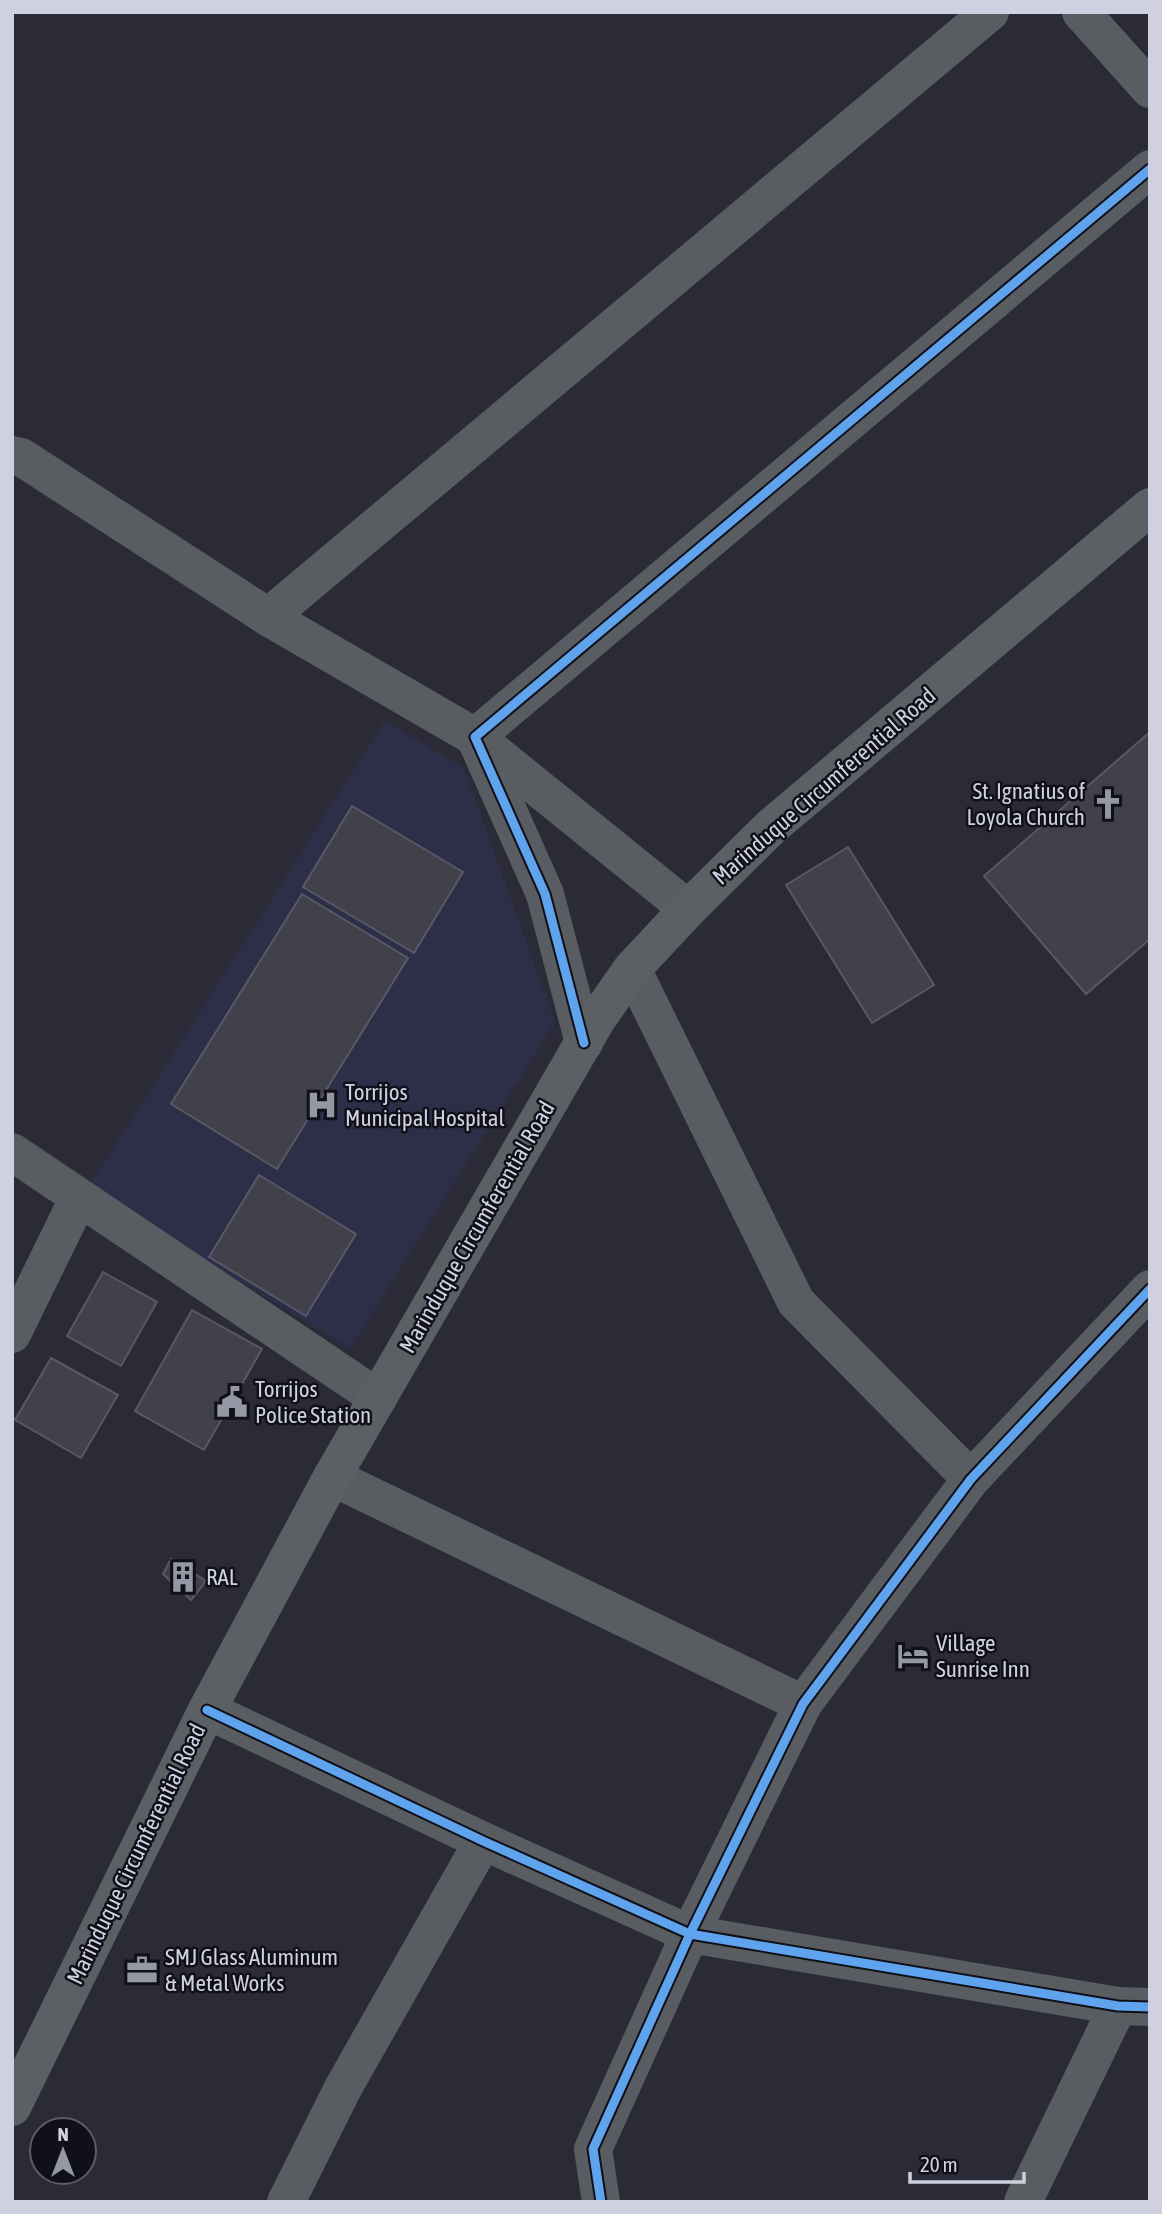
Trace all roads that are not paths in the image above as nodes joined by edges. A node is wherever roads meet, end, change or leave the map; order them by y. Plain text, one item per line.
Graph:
1 (990, 12) edge
2 (1081, 12) edge
3 (1150, 89) edge
4 (1150, 169) edge
5 (12, 455) edge
6 (1150, 507) edge
7 (268, 617) junction
8 (475, 737) junction
9 (688, 909) junction
10 (632, 969) junction
11 (584, 1043) junction
12 (12, 1153) edge
13 (79, 1197) junction
14 (1150, 1289) edge
15 (12, 1334) edge
16 (378, 1398) junction
17 (332, 1477) junction
18 (971, 1479) junction
19 (803, 1704) junction
20 (207, 1710) junction
21 (483, 1841) junction
22 (690, 1934) junction
23 (1134, 2006) edge
24 (12, 2107) edge
25 (286, 2202) edge
26 (601, 2202) edge
27 (1023, 2202) edge

1 - 7 street
2 - 3 street
4 - 8 street
5 - 7 street
6 - 9 main road, Marinduque Circumferential Road
7 - 8 street
8 - 9 street
8 - 11 street
9 - 10 main road, Marinduque Circumferential Road
10 - 11 main road, Marinduque Circumferential Road
10 - 18 street
11 - 16 main road, Marinduque Circumferential Road
12 - 13 street
13 - 15 street
13 - 16 street
14 - 18 street
16 - 17 main road, Marinduque Circumferential Road
17 - 19 street
17 - 20 main road, Marinduque Circumferential Road
18 - 19 street
19 - 22 street
20 - 21 street
20 - 24 main road, Marinduque Circumferential Road
21 - 22 street
21 - 25 street
22 - 23 street
22 - 26 street
23 - 27 street

